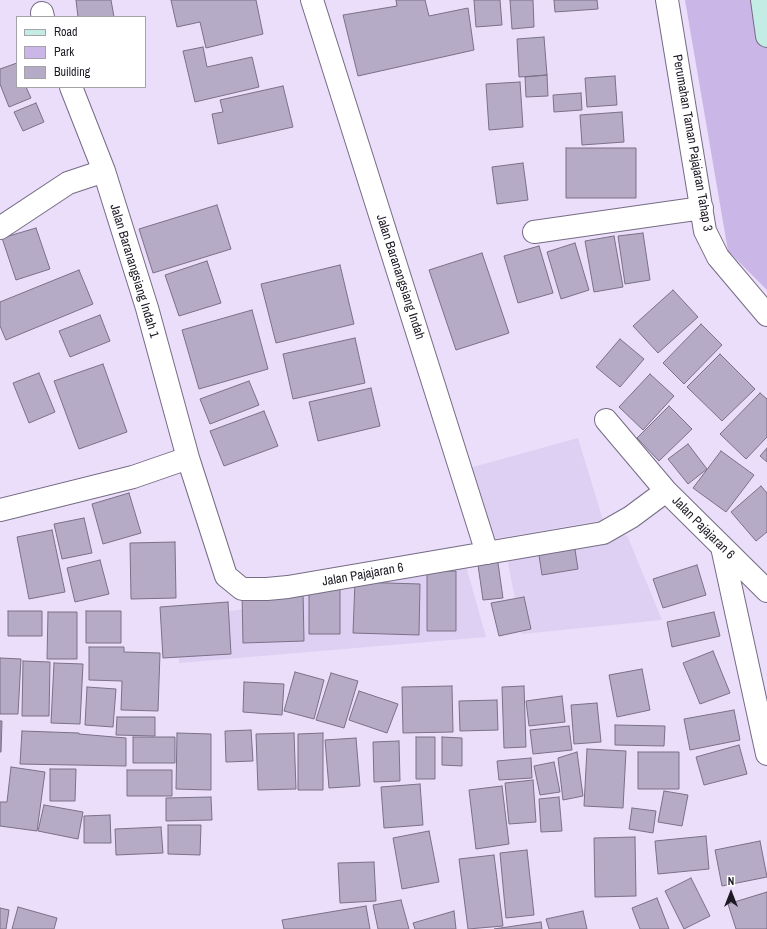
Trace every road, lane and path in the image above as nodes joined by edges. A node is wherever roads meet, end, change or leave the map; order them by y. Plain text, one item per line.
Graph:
1 (312, 0) edge
2 (667, 0) edge
3 (762, 0) edge
4 (767, 36) edge
5 (71, 88) edge
6 (104, 171) junction
7 (702, 208) junction
8 (0, 228) edge
9 (534, 232) dead end
10 (767, 315) edge
11 (606, 420) dead end
12 (188, 458) junction
13 (666, 491) junction
14 (0, 510) edge
15 (722, 547) junction
16 (487, 553) junction
17 (767, 591) edge
18 (767, 754) edge

1 - 16 street, Jalan Baranangsiang Indah
2 - 7 street, Perumahan Taman Pajajaran Tahap 3
3 - 4 main road
5 - 6 street, Jalan Baranangsiang Indah 1
6 - 8 street
6 - 12 street, Jalan Baranangsiang Indah 1
7 - 9 street
7 - 10 street, Perumahan Taman Pajajaran Tahap 3
11 - 13 street
12 - 14 street
12 - 16 street, Jalan Pajajaran 6
13 - 15 street, Jalan Pajajaran 6
13 - 16 street, Jalan Pajajaran 6
15 - 17 street, Jalan Pajajaran 6
15 - 18 street

